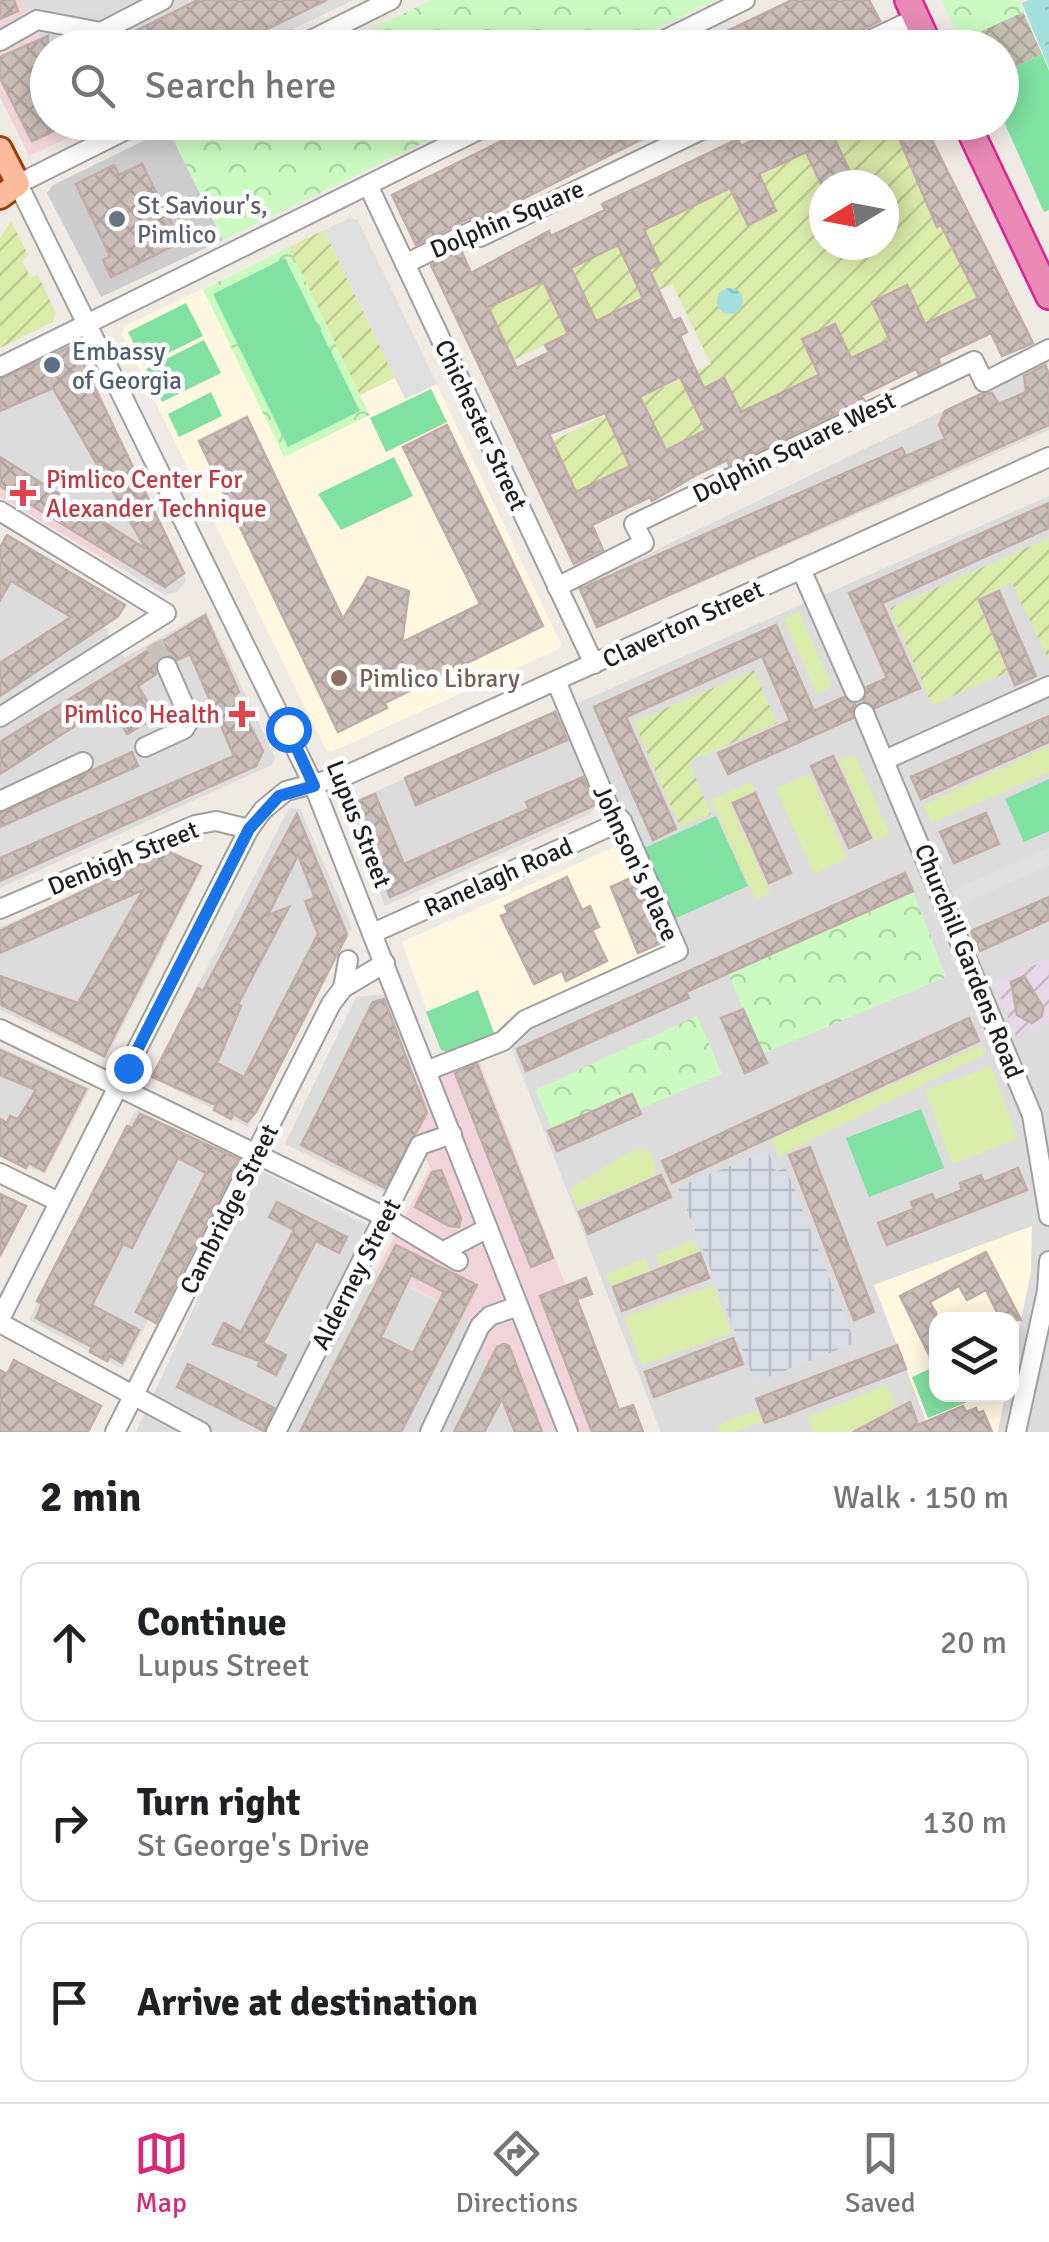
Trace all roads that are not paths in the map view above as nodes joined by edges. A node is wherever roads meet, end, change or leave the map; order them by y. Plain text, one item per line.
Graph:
1 (164, 0) edge
2 (391, 0) edge
3 (745, 0) edge
4 (912, 9) edge
5 (90, 30) edge
6 (105, 30) edge
7 (331, 30) edge
8 (684, 30) edge
9 (880, 30) edge
10 (0, 40) edge
11 (107, 140) edge
12 (459, 140) edge
13 (681, 140) edge
14 (975, 140) edge
15 (0, 149) edge
16 (368, 185) junction
17 (9, 191) edge
18 (406, 264) junction
19 (1049, 296) edge
20 (87, 324) junction
21 (1049, 349) edge
22 (0, 367) edge
23 (1049, 457) edge
24 (0, 513) edge
25 (801, 569) junction
26 (557, 587) junction
27 (145, 626) junction
28 (154, 643) tunnel mouth
29 (594, 664) junction
30 (167, 668) tunnel mouth
31 (556, 680) junction
32 (1049, 686) edge
33 (855, 692) dead end
34 (864, 713) dead end
35 (0, 717) edge
36 (145, 747) dead end
37 (885, 760) junction
38 (83, 762) dead end
39 (314, 786) junction
40 (0, 801) edge
41 (622, 821) junction
42 (249, 829) junction
43 (0, 908) edge
44 (374, 933) junction
45 (348, 960) dead end
46 (385, 963) junction
47 (344, 988) junction
48 (0, 1029) edge
49 (426, 1071) junction
50 (119, 1084) junction
51 (452, 1134) junction
52 (256, 1155) junction
53 (0, 1174) edge
54 (59, 1202) junction
55 (1049, 1216) edge
56 (385, 1217) junction
57 (488, 1228) junction
58 (1049, 1261) edge
59 (518, 1306) junction
60 (0, 1321) edge
61 (134, 1396) junction
62 (115, 1432) edge
63 (202, 1432) edge
64 (276, 1432) edge
65 (430, 1432) edge
66 (568, 1432) edge
67 (1016, 1432) edge

1 - 6 street
2 - 7 street
3 - 8 street
4 - 9 street
5 - 10 street
11 - 17 street
12 - 16 street
13 - 18 street, Dolphin Square
14 - 19 highway
15 - 17 main road, Lupus Street
16 - 18 street, Chichester Street
16 - 20 street
17 - 20 street, Lupus Street
18 - 26 street, Chichester Street
20 - 22 street
20 - 39 street, Lupus Street
21 - 26 street, Dolphin Square West
23 - 25 street, Claverton Street
24 - 27 street
25 - 29 street, Claverton Street
25 - 33 street
26 - 29 street, Chichester Street
27 - 28 street
27 - 35 street
29 - 31 street, Claverton Street
30 - 36 street
31 - 39 street, Claverton Street
31 - 41 street, Johnson's Place
32 - 37 street
34 - 37 street, Churchill Gardens Road
37 - 55 street, Churchill Gardens Road
38 - 40 street
39 - 42 street, Claverton Street
39 - 44 street, Lupus Street
41 - 44 street, Ranelagh Road
41 - 49 street, Johnson's Place
42 - 43 street, Denbigh Street
42 - 50 street, Claverton Street
44 - 46 street, Lupus Street
45 - 47 street, Cambridge Street
46 - 47 street, Cambridge Street
46 - 49 street, Lupus Street
47 - 52 street, Cambridge Street
48 - 50 street
49 - 51 street, Lupus Street
50 - 52 street
50 - 54 street, Claverton Street
51 - 56 street, Alderney Street
51 - 57 street, Lupus Street
52 - 56 street
52 - 61 street, Cambridge Street
53 - 54 street
54 - 60 street, Claverton Street
56 - 57 street
56 - 64 street, Alderney Street
57 - 59 street, Lupus Street
58 - 67 street
59 - 65 street
59 - 66 street, Lupus Street
60 - 61 street
61 - 62 street, Cambridge Street
61 - 63 street

